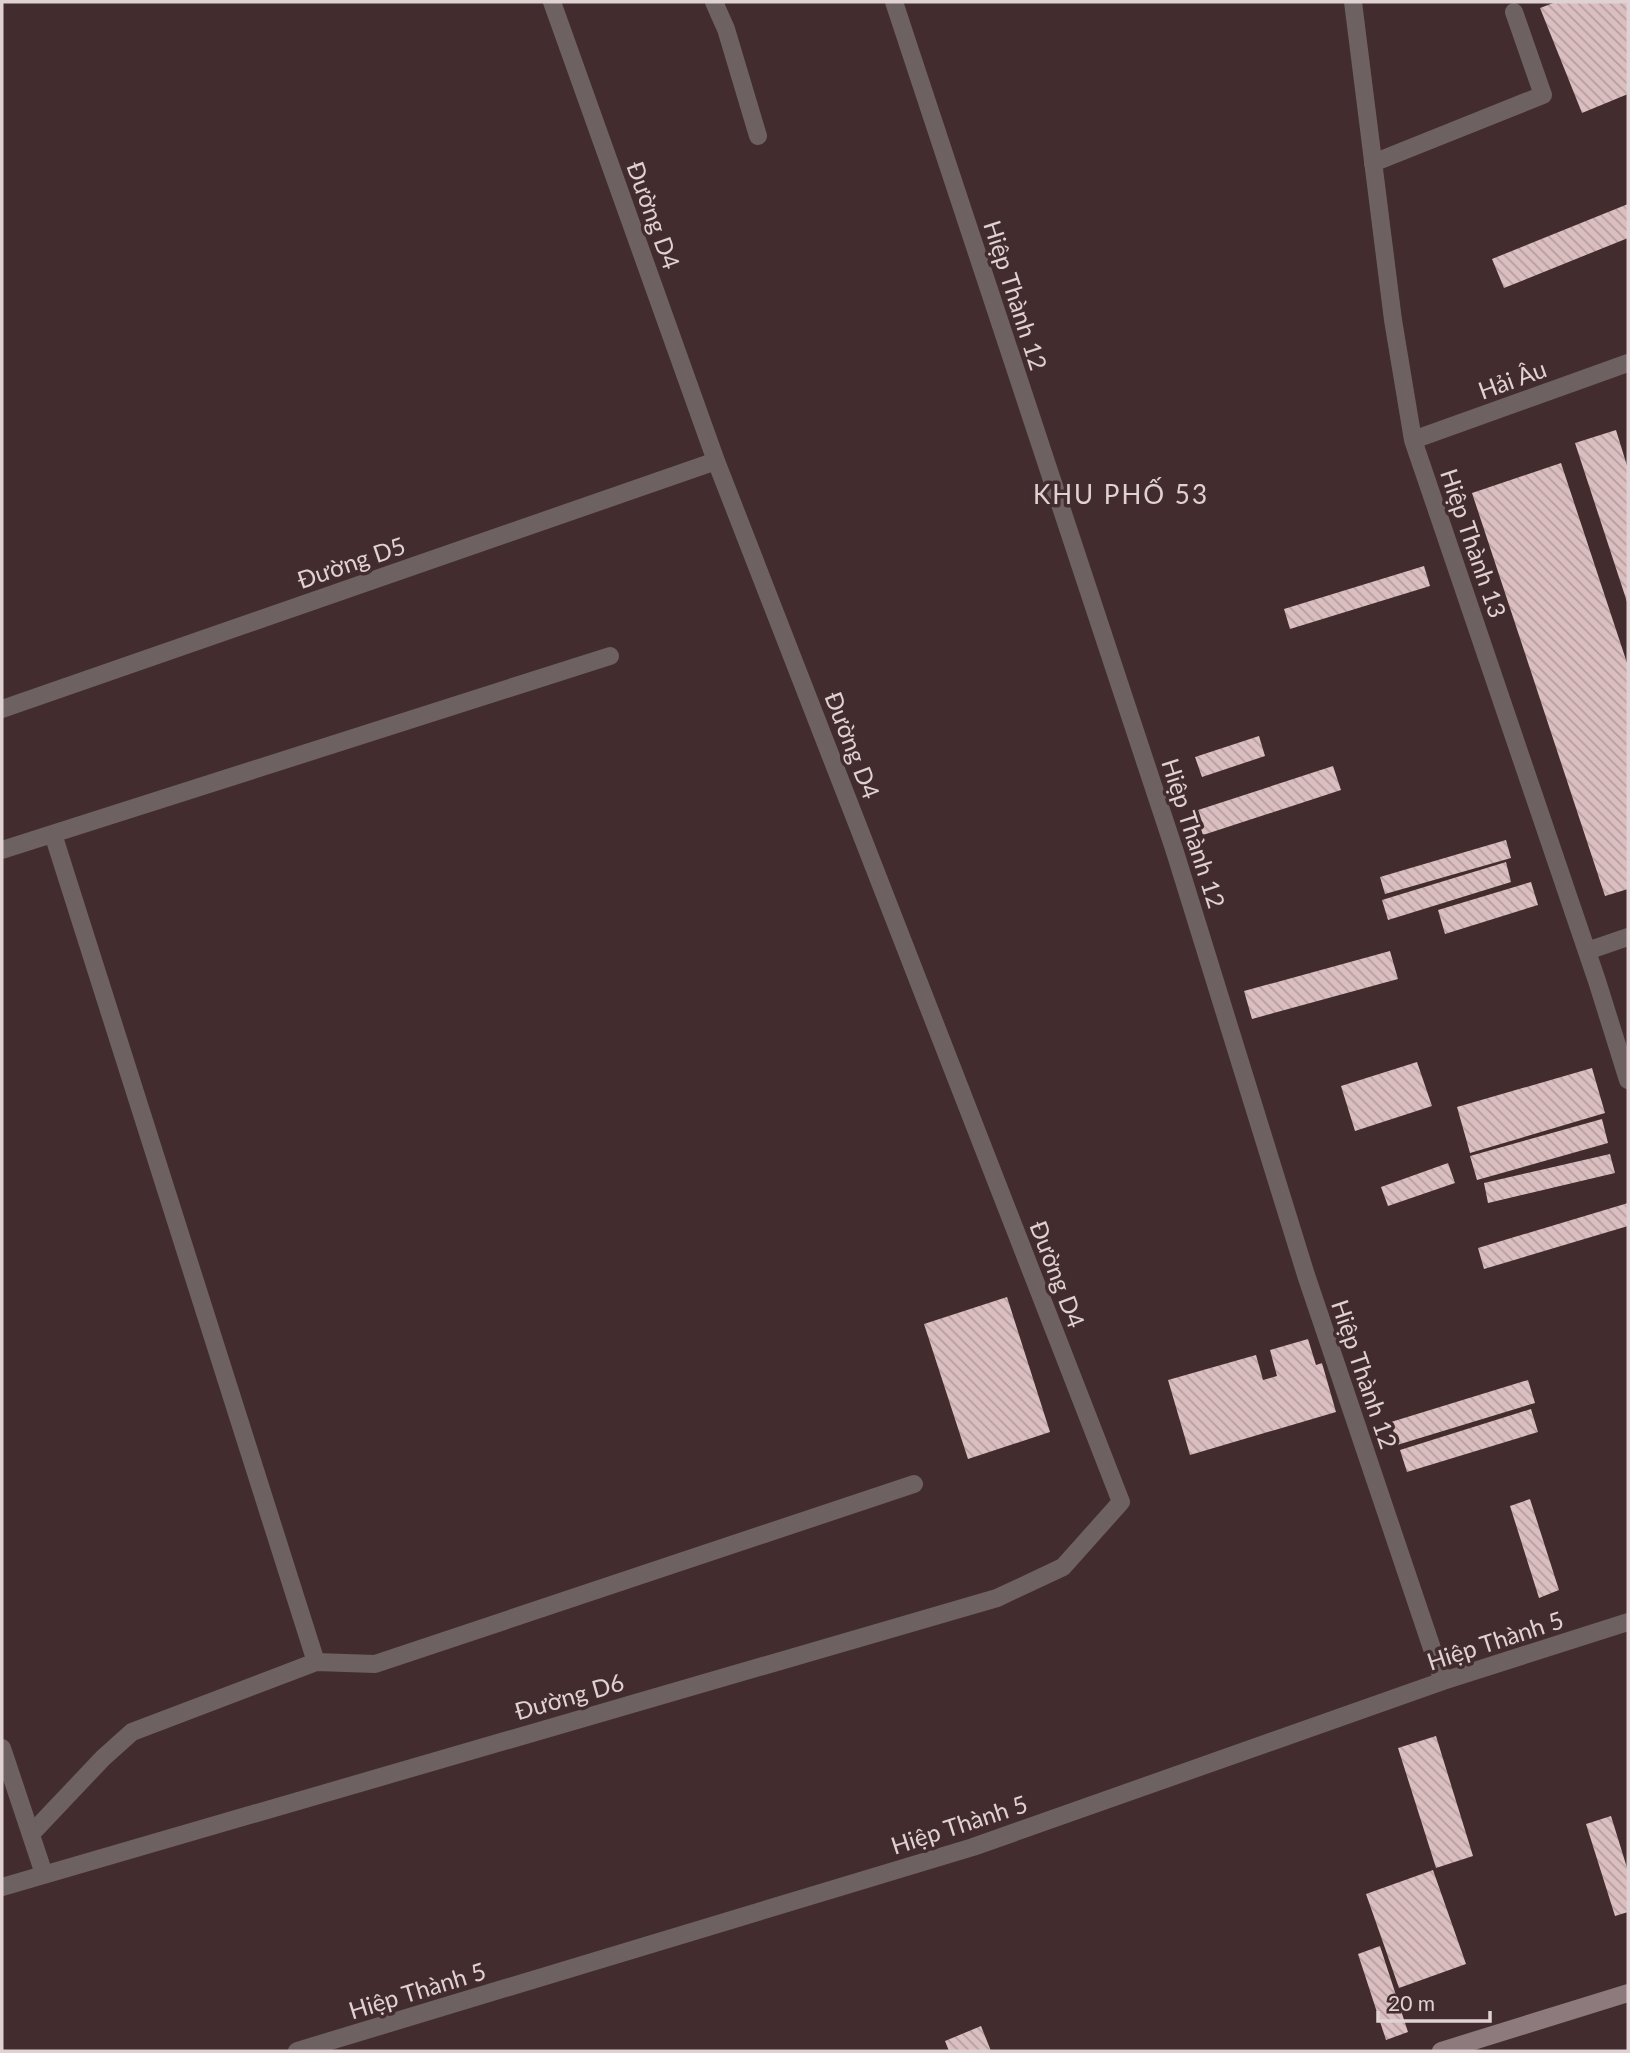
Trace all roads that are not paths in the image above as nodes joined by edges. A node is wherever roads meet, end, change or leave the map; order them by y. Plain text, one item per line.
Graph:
1 (552, 2) edge
2 (714, 2) edge
3 (894, 2) edge
4 (1353, 2) edge
5 (1514, 12) dead end
6 (758, 136) dead end
7 (1373, 163) junction
8 (1628, 363) edge
9 (1413, 440) junction
10 (716, 461) junction
11 (610, 656) dead end
12 (2, 709) edge
13 (53, 834) junction
14 (2, 850) edge
15 (1628, 937) edge
16 (1587, 951) junction
17 (1628, 1080) edge
18 (914, 1484) dead end
19 (1121, 1502) joint
20 (1628, 1622) edge
21 (316, 1662) junction
22 (1443, 1681) junction
23 (2, 1748) edge
24 (31, 1833) junction
25 (44, 1874) junction
26 (2, 1887) edge
27 (1628, 1993) edge
28 (297, 2051) edge
29 (1441, 2051) edge

1 - 10 street, Đường D4
2 - 6 street
3 - 22 street, Hiệp Thành 12
4 - 7 street, Hiệp Thành 13
5 - 7 street
7 - 9 street, Hiệp Thành 13
8 - 9 street, Hải Âu
9 - 16 street, Hiệp Thành 13
10 - 12 street, Đường D5
10 - 19 street, Đường D4
11 - 13 street
13 - 14 street
13 - 21 street
15 - 16 street
16 - 17 street, Hiệp Thành 13
18 - 21 street
19 - 25 street, Đường D6
20 - 22 street, Hiệp Thành 5
21 - 24 street
22 - 28 street, Hiệp Thành 5
23 - 24 street
24 - 25 street
25 - 26 street, Đường D6
27 - 29 main road

